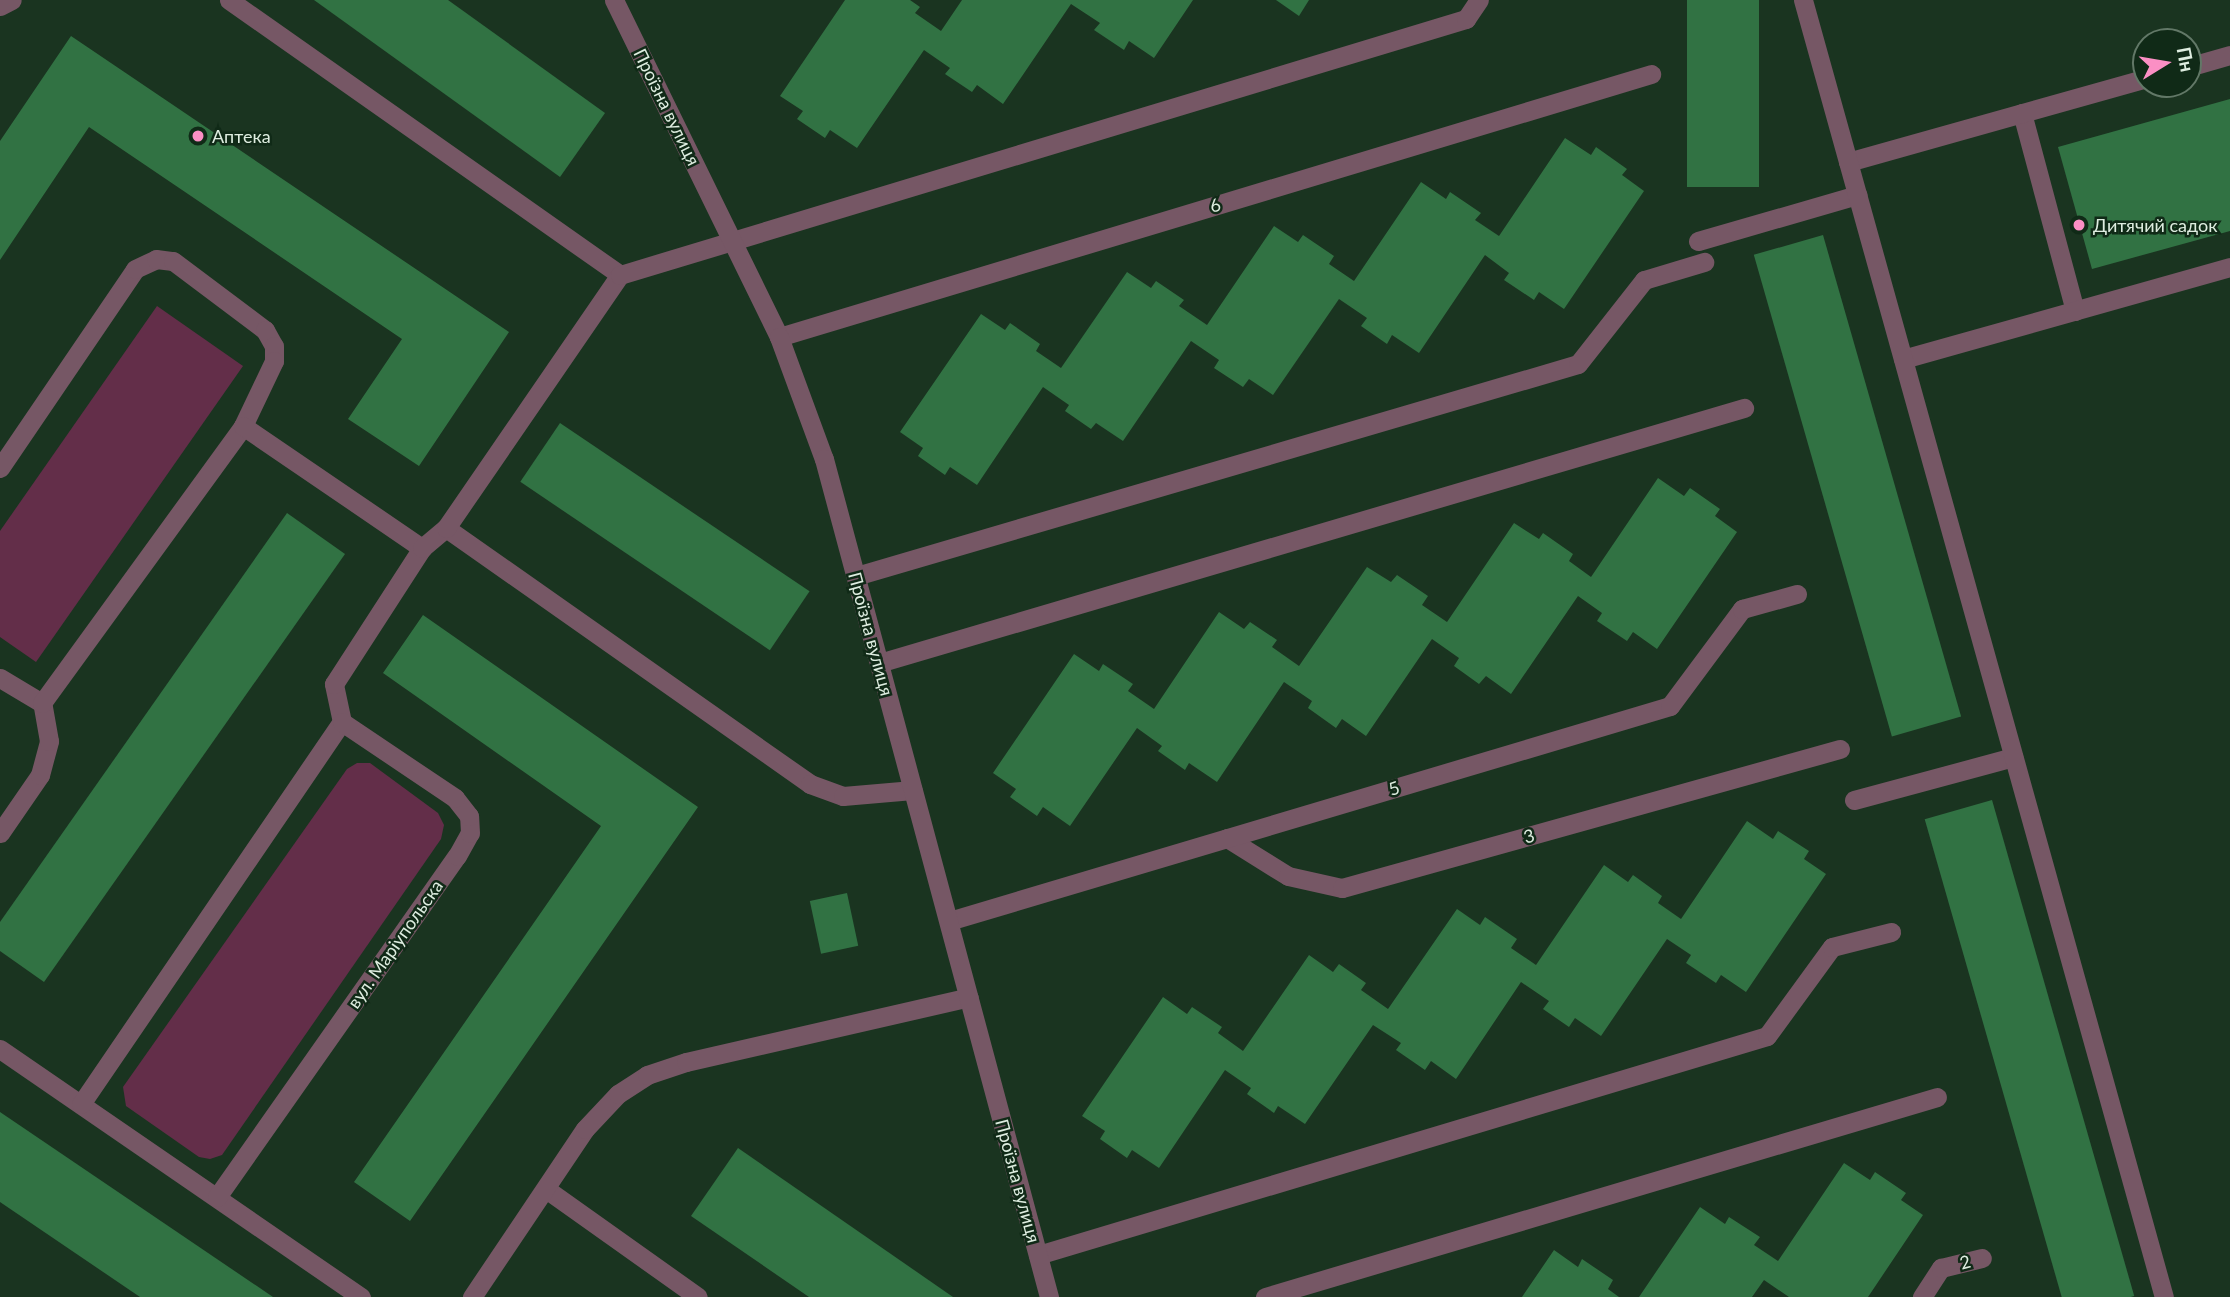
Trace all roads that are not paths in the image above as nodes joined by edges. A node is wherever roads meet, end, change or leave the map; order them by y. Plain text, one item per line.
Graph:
1 (12, 0) edge
2 (229, 0) edge
3 (614, 0) edge
4 (1479, 0) edge
5 (1802, 0) edge
6 (0, 6) edge
7 (2230, 55) edge
8 (2202, 63) edge
9 (1651, 74) dead end
10 (2132, 82) edge
11 (2022, 113) junction
12 (1848, 162) junction
13 (1857, 195) junction
14 (732, 240) junction
15 (1698, 241) dead end
16 (1704, 262) dead end
17 (2230, 267) edge
18 (620, 275) junction
19 (2075, 310) junction
20 (779, 337) junction
21 (1903, 359) junction
22 (1744, 408) dead end
23 (243, 426) junction
24 (0, 468) edge
25 (446, 528) junction
26 (422, 548) junction
27 (856, 576) junction
28 (1797, 594) dead end
29 (879, 663) junction
30 (0, 678) edge
31 (42, 703) junction
32 (342, 722) junction
33 (1840, 749) dead end
34 (2013, 757) junction
35 (913, 790) junction
36 (1854, 800) dead end
37 (0, 833) edge
38 (1227, 838) junction
39 (948, 920) junction
40 (1891, 932) dead end
41 (969, 997) junction
42 (0, 1049) edge
43 (1937, 1097) dead end
44 (81, 1104) junction
45 (546, 1189) junction
46 (217, 1197) junction
47 (1038, 1255) junction
48 (1982, 1258) dead end
49 (361, 1297) edge
50 (472, 1297) edge
51 (698, 1297) edge
52 (1049, 1297) edge
53 (1265, 1297) edge
54 (1922, 1297) edge
55 (2164, 1297) edge

1 - 6 street
2 - 18 street
3 - 14 street, Проїзна вулиця
4 - 14 street
5 - 12 street
7 - 8 street
9 - 20 street, 6
10 - 11 street
11 - 12 street
11 - 19 street
12 - 13 street
13 - 15 street
13 - 21 street
14 - 18 street
14 - 20 street, Проїзна вулиця
16 - 27 street
17 - 19 street
18 - 25 street
19 - 21 street
20 - 27 street, Проїзна вулиця
21 - 34 street
22 - 29 street
23 - 24 street
23 - 26 street
23 - 31 street
25 - 26 street
25 - 35 street
26 - 32 street
27 - 29 street, Проїзна вулиця
28 - 38 street, 5
29 - 35 street, Проїзна вулиця
30 - 31 street
31 - 37 street
32 - 44 street
32 - 46 street, вул. Маріупольска
33 - 38 street, 3
34 - 36 street
34 - 55 street
35 - 39 street, Проїзна вулиця
38 - 39 street, 5
39 - 41 street, Проїзна вулиця
40 - 47 street
41 - 45 street
41 - 47 street, Проїзна вулиця
42 - 44 street
43 - 53 street
44 - 46 street
45 - 50 street
45 - 51 street
46 - 49 street
47 - 52 street, Проїзна вулиця
48 - 54 street, 2

